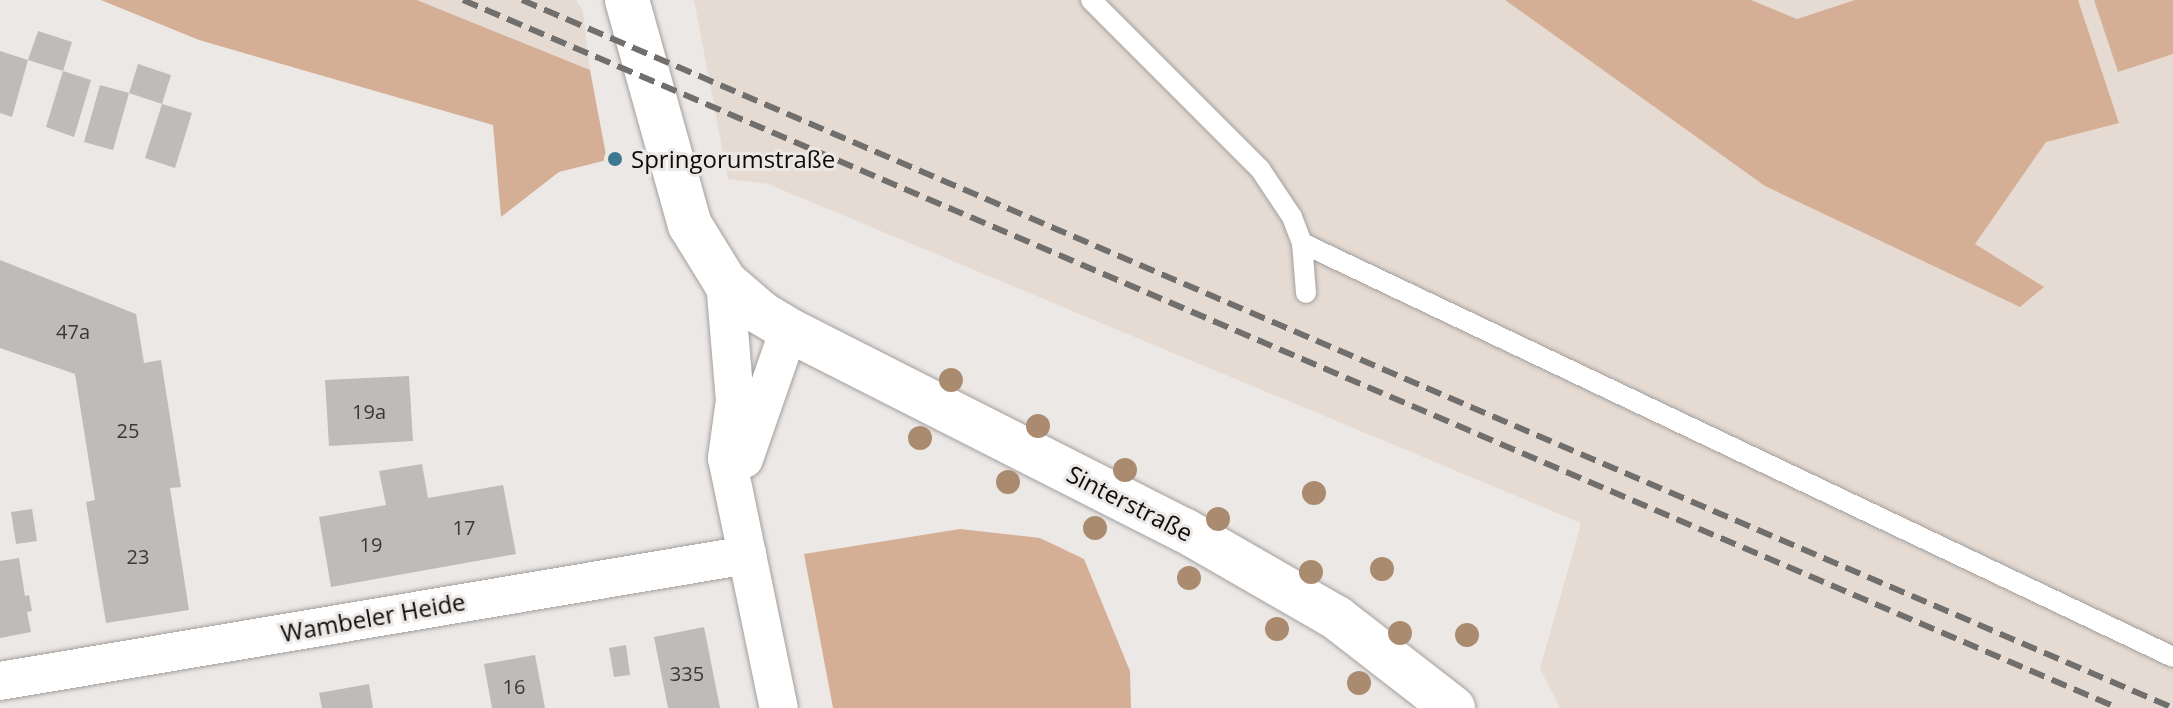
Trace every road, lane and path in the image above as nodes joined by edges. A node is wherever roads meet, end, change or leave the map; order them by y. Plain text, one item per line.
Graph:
1 (627, 0) edge
2 (1091, 0) edge
3 (1302, 243) junction
4 (725, 282) junction
5 (1306, 293) dead end
6 (789, 330) junction
7 (739, 501) junction
8 (747, 555) junction
9 (2173, 657) edge
10 (0, 681) edge
11 (779, 708) edge
12 (1453, 708) edge

1 - 4 street, Sinterstraße
2 - 3 lane
3 - 5 lane
3 - 9 lane
4 - 6 street, Sinterstraße
4 - 7 street
6 - 7 street
6 - 12 street, Sinterstraße
7 - 8 street
8 - 10 street, Wambeler Heide
8 - 11 street

